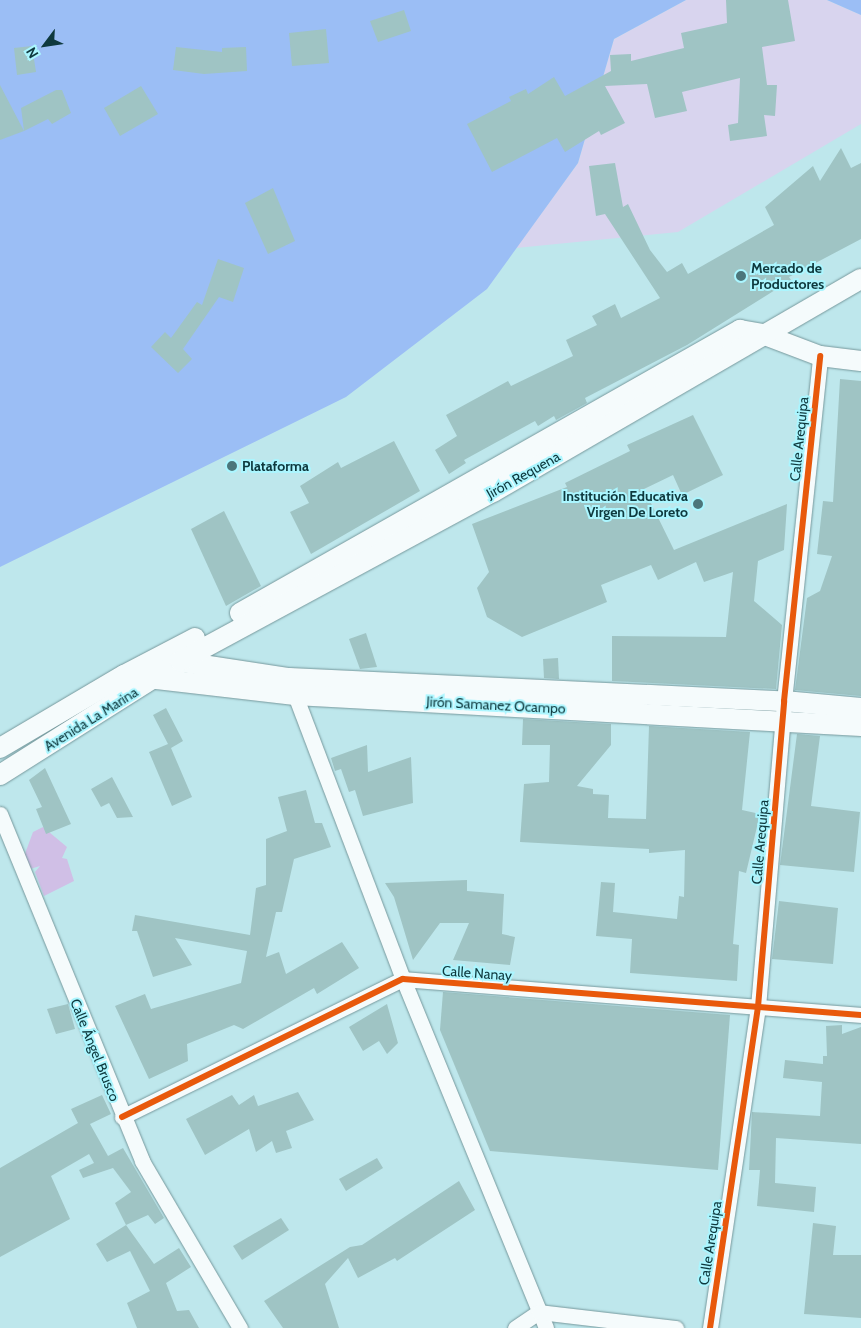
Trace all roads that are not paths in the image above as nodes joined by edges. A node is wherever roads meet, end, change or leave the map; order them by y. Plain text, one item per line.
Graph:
1 (861, 279) edge
2 (766, 337) junction
3 (820, 356) junction
4 (861, 360) edge
5 (488, 484) junction
6 (157, 658) junction
7 (180, 661) junction
8 (133, 670) junction
9 (154, 680) junction
10 (292, 686) junction
11 (861, 708) edge
12 (783, 711) junction
13 (861, 726) edge
14 (0, 748) edge
15 (0, 775) edge
16 (0, 814) edge
17 (403, 979) junction
18 (758, 1007) junction
19 (861, 1015) edge
20 (122, 1117) junction
21 (540, 1312) junction
22 (240, 1328) edge
23 (515, 1328) edge
24 (546, 1328) edge
25 (676, 1328) edge
26 (710, 1328) edge

1 - 2 main road, Jirón Requena
2 - 3 main road
2 - 5 main road, Jirón Requena
2 - 5 main road, Jirón Requena
3 - 4 main road
3 - 12 street, Calle Arequipa
5 - 6 main road, Jirón Requena
5 - 7 main road, Jirón Requena
6 - 7 main road, Jirón Samanez Ocampo
6 - 8 main road, Avenida La Marina
7 - 9 main road, Avenida La Marina
7 - 10 main road, Jirón Samanez Ocampo
8 - 9 main road, Jirón Samanez Ocampo
8 - 14 main road, Avenida La Marina
9 - 10 main road, Jirón Samanez Ocampo
9 - 15 main road, Avenida La Marina
10 - 12 main road, Jirón Samanez Ocampo
10 - 17 street
11 - 12 main road, Jirón Samanez Ocampo
12 - 13 main road, Jirón Samanez Ocampo
12 - 18 street, Calle Arequipa
16 - 20 street, Calle Ángel Brusco
17 - 18 street, Calle Nanay
17 - 20 street
17 - 21 street
18 - 19 street, Calle Nanay
18 - 26 street, Calle Arequipa
20 - 22 street, Calle Ángel Brusco
21 - 23 street
21 - 24 street
21 - 25 street

